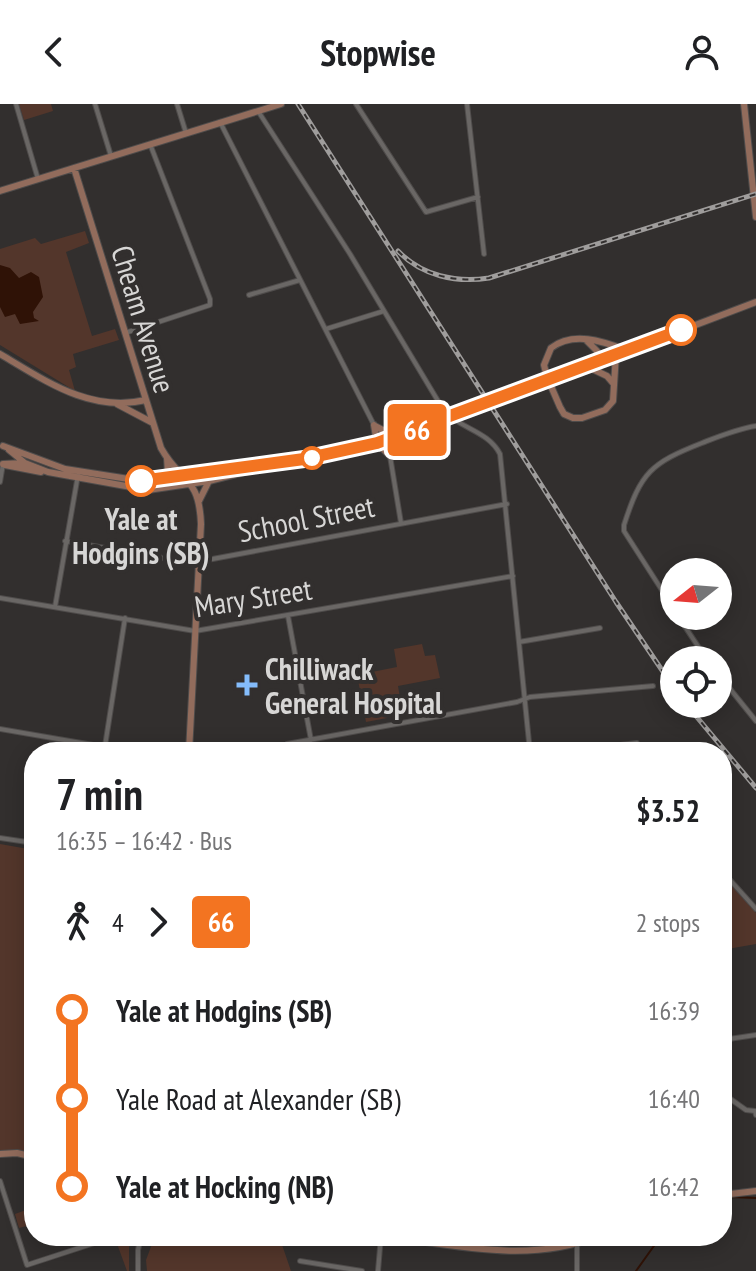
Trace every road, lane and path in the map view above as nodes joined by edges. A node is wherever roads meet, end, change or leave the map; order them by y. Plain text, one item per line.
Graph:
1 (16, 104) edge
2 (95, 104) edge
3 (177, 104) edge
4 (281, 104) edge
5 (356, 104) edge
6 (467, 104) edge
7 (744, 104) edge
8 (258, 111) junction
9 (220, 122) junction
10 (186, 133) junction
11 (150, 144) junction
12 (111, 156) junction
13 (74, 168) junction
14 (38, 179) junction
15 (0, 191) edge
16 (478, 197) junction
17 (756, 217) edge
18 (484, 254) dead end
19 (300, 280) junction
20 (249, 295) dead end
21 (756, 302) edge
22 (384, 311) junction
23 (326, 329) junction
24 (125, 333) junction
25 (586, 340) junction
26 (626, 350) junction
27 (0, 354) edge
28 (616, 354) junction
29 (597, 361) junction
30 (586, 366) junction
31 (613, 383) junction
32 (146, 400) junction
33 (117, 404) junction
34 (153, 424) junction
35 (374, 425) junction
36 (756, 426) edge
37 (396, 437) junction
38 (377, 443) junction
39 (2, 445) edge
40 (390, 456) junction
41 (167, 458) junction
42 (25, 463) junction
43 (2, 464) edge
44 (273, 464) junction
45 (65, 469) junction
46 (48, 472) junction
47 (78, 474) junction
48 (184, 476) junction
49 (165, 480) junction
50 (209, 481) junction
51 (0, 482) edge
52 (192, 484) junction
53 (199, 501) junction
54 (507, 504) junction
55 (401, 523) junction
56 (65, 541) junction
57 (199, 561) junction
58 (513, 576) junction
59 (660, 587) edge
60 (0, 598) edge
61 (55, 607) junction
62 (288, 615) junction
63 (125, 618) junction
64 (600, 628) dead end
65 (195, 631) junction
66 (519, 642) junction
67 (653, 686) dead end
68 (732, 691) edge
69 (525, 700) junction
70 (756, 721) edge
71 (0, 729) edge
72 (311, 740) junction
73 (76, 742) edge
74 (106, 742) edge
75 (189, 742) edge
76 (305, 742) edge
77 (529, 742) edge
78 (0, 838) edge
79 (24, 842) edge
80 (732, 882) edge
81 (756, 909) edge
82 (756, 1035) edge
83 (732, 1039) edge
84 (732, 1100) edge
85 (756, 1112) edge
86 (0, 1154) edge
87 (24, 1155) edge
88 (0, 1181) edge
89 (756, 1191) edge
90 (732, 1194) edge
91 (85, 1246) edge
92 (139, 1246) edge
93 (381, 1246) edge
94 (458, 1246) edge
95 (540, 1246) edge
96 (577, 1246) edge
97 (300, 1261) dead end
98 (324, 1268) edge
99 (138, 1271) edge
100 (362, 1271) edge
101 (378, 1271) edge
102 (577, 1271) edge

1 - 14 street
2 - 12 street
3 - 10 street
4 - 8 main road
5 - 16 street
6 - 16 street
7 - 17 main road
8 - 9 main road
8 - 22 street
9 - 10 main road
9 - 19 street
10 - 11 main road
11 - 12 main road
11 - 24 street
12 - 13 main road
13 - 14 main road
13 - 24 main road, Cheam Avenue
14 - 15 main road
16 - 18 street
19 - 20 street
19 - 23 street
21 - 26 main road
22 - 23 street
22 - 54 street
23 - 35 street
24 - 32 main road, Cheam Avenue
25 - 26 main road
25 - 29 main road
25 - 31 main road
26 - 28 main road
27 - 33 main road
28 - 29 main road
28 - 31 main road
29 - 30 main road
30 - 31 main road
30 - 37 main road, bridge
32 - 33 main road
32 - 34 main road, Cheam Avenue
33 - 34 main road
34 - 41 main road, Cheam Avenue
35 - 37 main road
35 - 38 main road
36 - 59 street
37 - 38 main road
37 - 40 main road
38 - 40 main road
38 - 44 main road
39 - 42 main road
39 - 45 main road
40 - 55 street
41 - 48 main road, Cheam Avenue
41 - 49 main road
42 - 43 main road
42 - 45 main road
42 - 46 main road
43 - 46 main road
43 - 51 street
44 - 48 main road
44 - 50 main road
45 - 47 main road
46 - 47 main road
47 - 49 main road
47 - 52 main road
47 - 56 street
48 - 49 main road
48 - 52 main road, Cheam Avenue
50 - 52 main road
50 - 53 main road
52 - 53 main road
53 - 57 main road
54 - 55 street, School Street
54 - 58 street
55 - 57 street, School Street
56 - 57 street, School Street
56 - 61 street
57 - 65 main road
58 - 62 street, Mary Street
58 - 66 street
60 - 61 street, Mary Street
61 - 63 street, Mary Street
62 - 65 street, Mary Street
62 - 72 street
63 - 65 street, Mary Street
63 - 74 street
64 - 66 street
65 - 75 main road
66 - 69 street
67 - 69 street
68 - 70 street
69 - 72 street
69 - 77 street
71 - 73 street
72 - 76 street
78 - 79 street
80 - 81 street
82 - 83 street
84 - 85 street
86 - 87 main road
88 - 91 street
89 - 90 main road
92 - 99 street
93 - 101 street
94 - 95 main road
96 - 102 street
97 - 98 street
98 - 100 street

